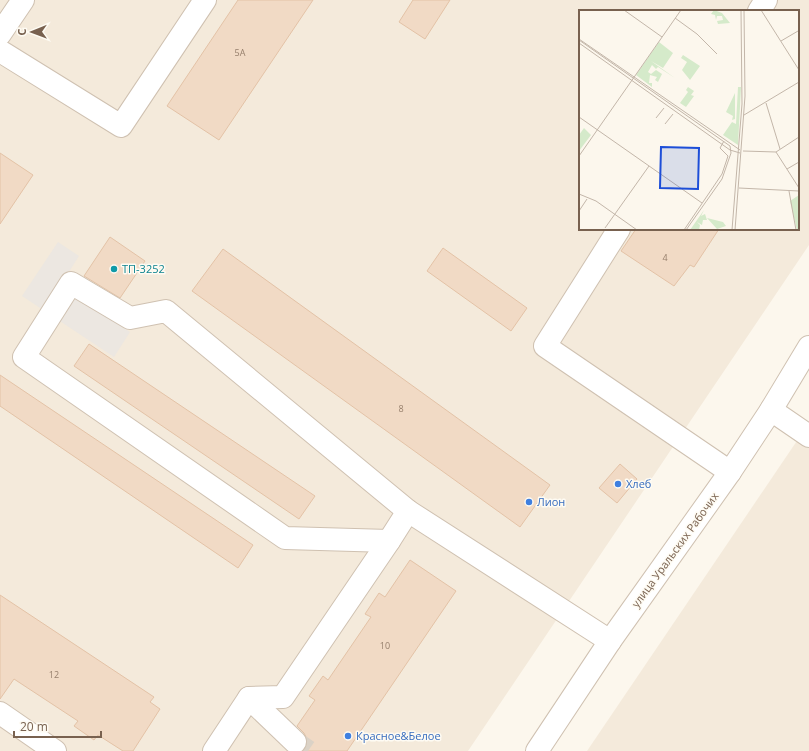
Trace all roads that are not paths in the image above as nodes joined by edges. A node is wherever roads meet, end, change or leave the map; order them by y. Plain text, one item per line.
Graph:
1 (23, 0) edge
2 (204, 0) edge
3 (766, 0) edge
4 (760, 10) edge
5 (0, 34) edge
6 (0, 51) edge
7 (618, 230) edge
8 (809, 347) edge
9 (771, 410) junction
10 (809, 436) edge
11 (730, 472) junction
12 (408, 511) junction
13 (390, 541) junction
14 (610, 641) junction
15 (249, 698) junction
16 (0, 713) edge
17 (295, 742) tunnel mouth
18 (56, 751) edge
19 (214, 751) edge
20 (537, 751) edge

1 - 5 street
2 - 6 street
3 - 4 street
7 - 11 street
8 - 9 street, улица Уральских Рабочих
9 - 10 street
9 - 11 street, улица Уральских Рабочих
11 - 14 street, улица Уральских Рабочих
12 - 13 street
12 - 13 street
12 - 14 street
13 - 15 street
14 - 20 street, улица Уральских Рабочих
15 - 17 street
15 - 19 street
16 - 18 street

